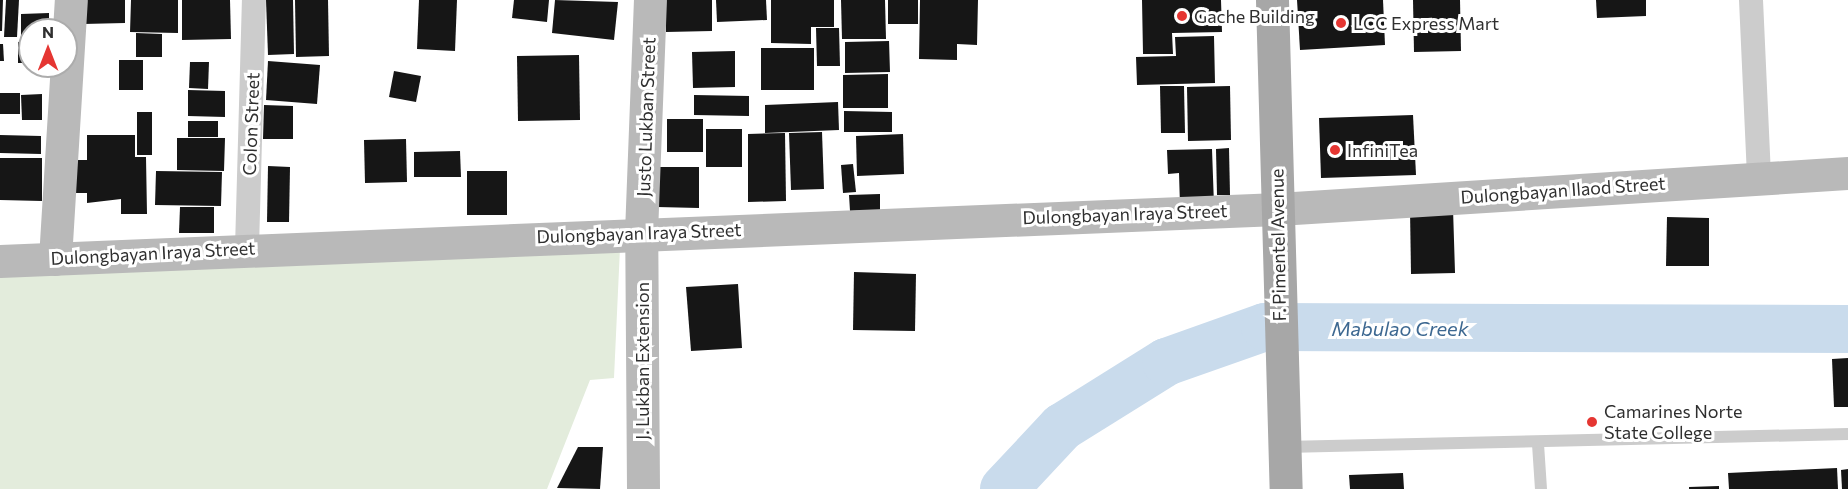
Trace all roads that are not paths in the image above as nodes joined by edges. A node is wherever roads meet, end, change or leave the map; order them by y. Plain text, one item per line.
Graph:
1 (71, 0) edge
2 (254, 0) edge
3 (650, 0) edge
4 (1272, 0) edge
5 (1751, 0) edge
6 (1848, 173) edge
7 (1759, 178) junction
8 (1278, 209) junction
9 (641, 233) junction
10 (247, 248) junction
11 (55, 259) junction
12 (0, 261) edge
13 (1848, 434) edge
14 (1538, 444) junction
15 (1283, 447) junction
16 (643, 489) edge
17 (1286, 489) edge
18 (1541, 489) edge

1 - 11 main road
2 - 10 street, Colon Street
3 - 9 main road, Justo Lukban Street
4 - 8 main road, F. Pimentel Avenue
5 - 7 street
6 - 7 main road, Dulongbayan Ilaod Street
7 - 8 main road, Dulongbayan Ilaod Street
8 - 9 main road, Dulongbayan Iraya Street
8 - 15 main road, F. Pimentel Avenue
9 - 10 main road, Dulongbayan Iraya Street
9 - 16 main road, J. Lukban Extension
10 - 11 main road, Dulongbayan Iraya Street
11 - 12 main road, Dulongbayan Iraya Street
13 - 14 lane
14 - 15 lane
14 - 18 lane
15 - 17 main road, F. Pimentel Avenue

